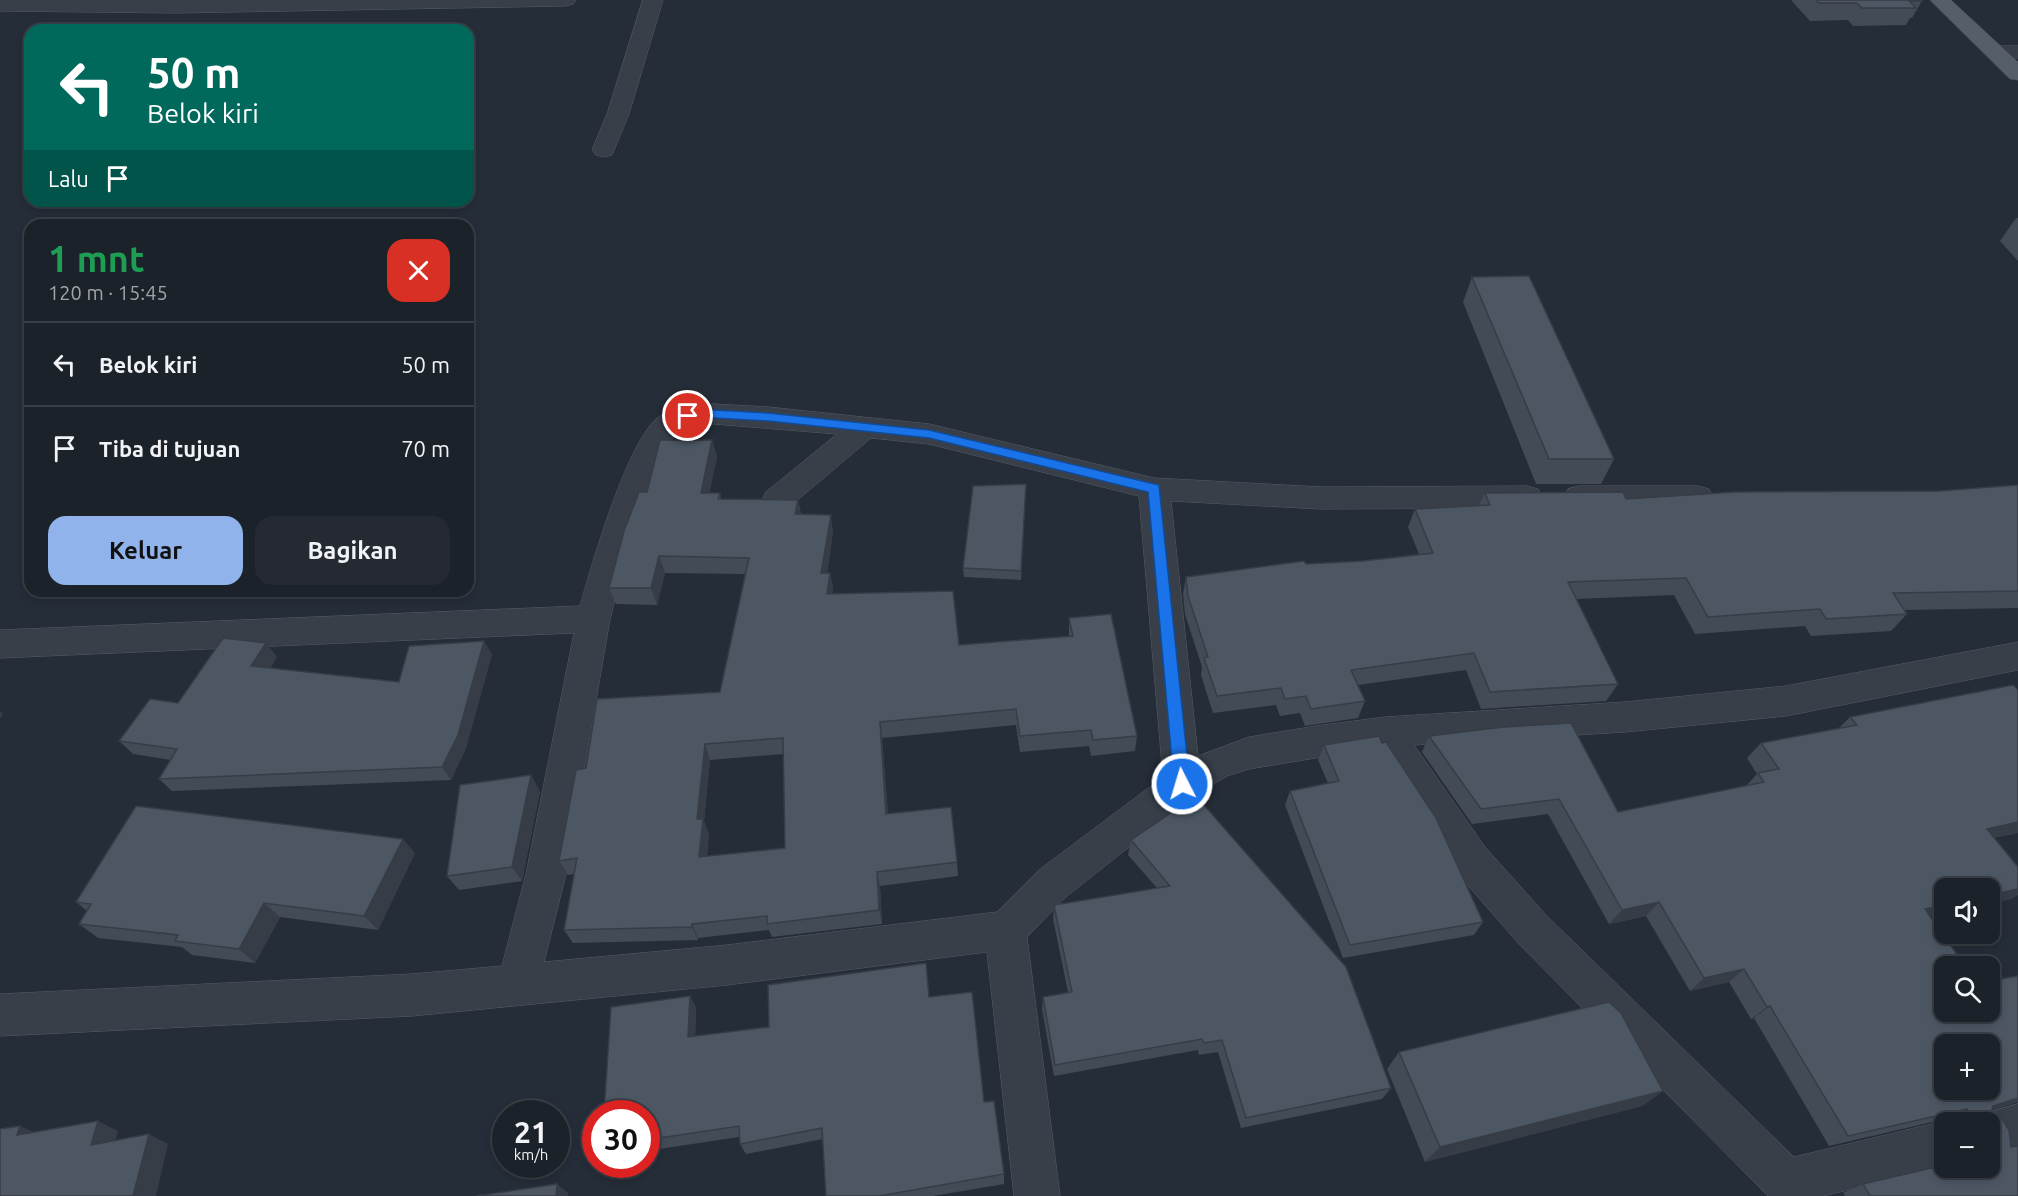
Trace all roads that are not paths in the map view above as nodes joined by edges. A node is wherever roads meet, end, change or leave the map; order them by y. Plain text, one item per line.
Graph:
1 (566, 0) edge
2 (653, 0) edge
3 (1941, 0) edge
4 (0, 5) edge
5 (1995, 52) junction
6 (2018, 52) edge
7 (2018, 74) edge
8 (604, 150) dead end
9 (865, 426) junction
10 (1154, 489) junction
11 (1722, 496) edge
12 (777, 500) edge
13 (593, 619) junction
14 (0, 644) edge
15 (2018, 656) edge
16 (1385, 732) junction
17 (1182, 784) junction
18 (1008, 930) junction
19 (517, 986) junction
20 (0, 1015) edge
21 (2018, 1126) edge
22 (2000, 1130) edge
23 (1934, 1147) edge
24 (1791, 1189) edge
25 (1037, 1196) edge

1 - 4 street
2 - 8 street
3 - 5 main road
5 - 6 street
5 - 7 main road
9 - 10 street
9 - 12 street
9 - 13 street
10 - 11 street
10 - 17 street
13 - 14 street
13 - 19 street
15 - 16 street
16 - 17 street
16 - 24 street
17 - 18 street
18 - 19 street
18 - 25 street
19 - 20 street
21 - 22 street
23 - 24 street

